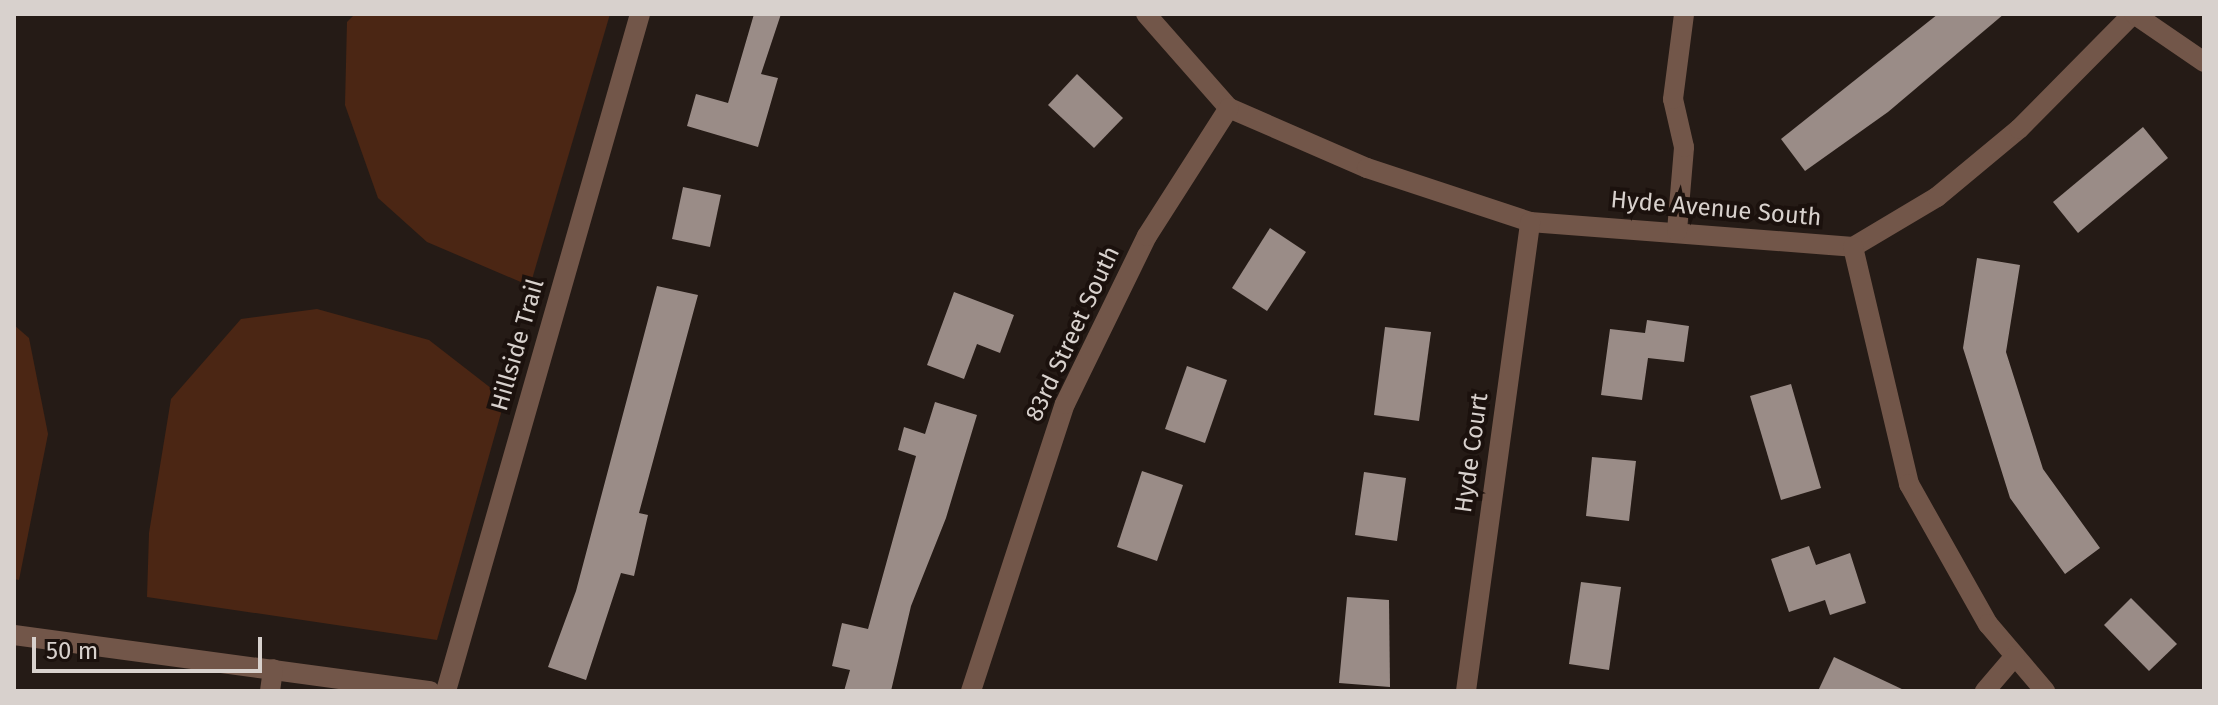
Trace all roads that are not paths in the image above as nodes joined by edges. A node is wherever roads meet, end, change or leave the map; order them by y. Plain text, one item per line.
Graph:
1 (640, 14) edge
2 (1146, 14) edge
3 (1684, 14) edge
4 (2134, 14) edge
5 (2204, 62) edge
6 (1229, 108) junction
7 (1530, 222) junction
8 (1677, 231) junction
9 (1853, 247) junction
10 (14, 635) edge
11 (2015, 656) junction
12 (273, 669) junction
13 (270, 691) edge
14 (430, 691) edge
15 (446, 691) edge
16 (971, 691) edge
17 (1466, 691) edge
18 (1985, 691) edge
19 (2045, 691) edge

1 - 15 street, Hillside Trail
2 - 6 street, Hyde Avenue South
3 - 8 street
4 - 5 street
4 - 9 street
6 - 7 street, Hyde Avenue South
6 - 16 street, 83rd Street South
7 - 8 street, Hyde Avenue South
7 - 17 street, Hyde Court
8 - 9 street, Hyde Avenue South
9 - 11 street, Hyde Avenue South
10 - 12 street
11 - 18 street
11 - 19 street, Hyde Avenue South
12 - 13 street
12 - 14 street

